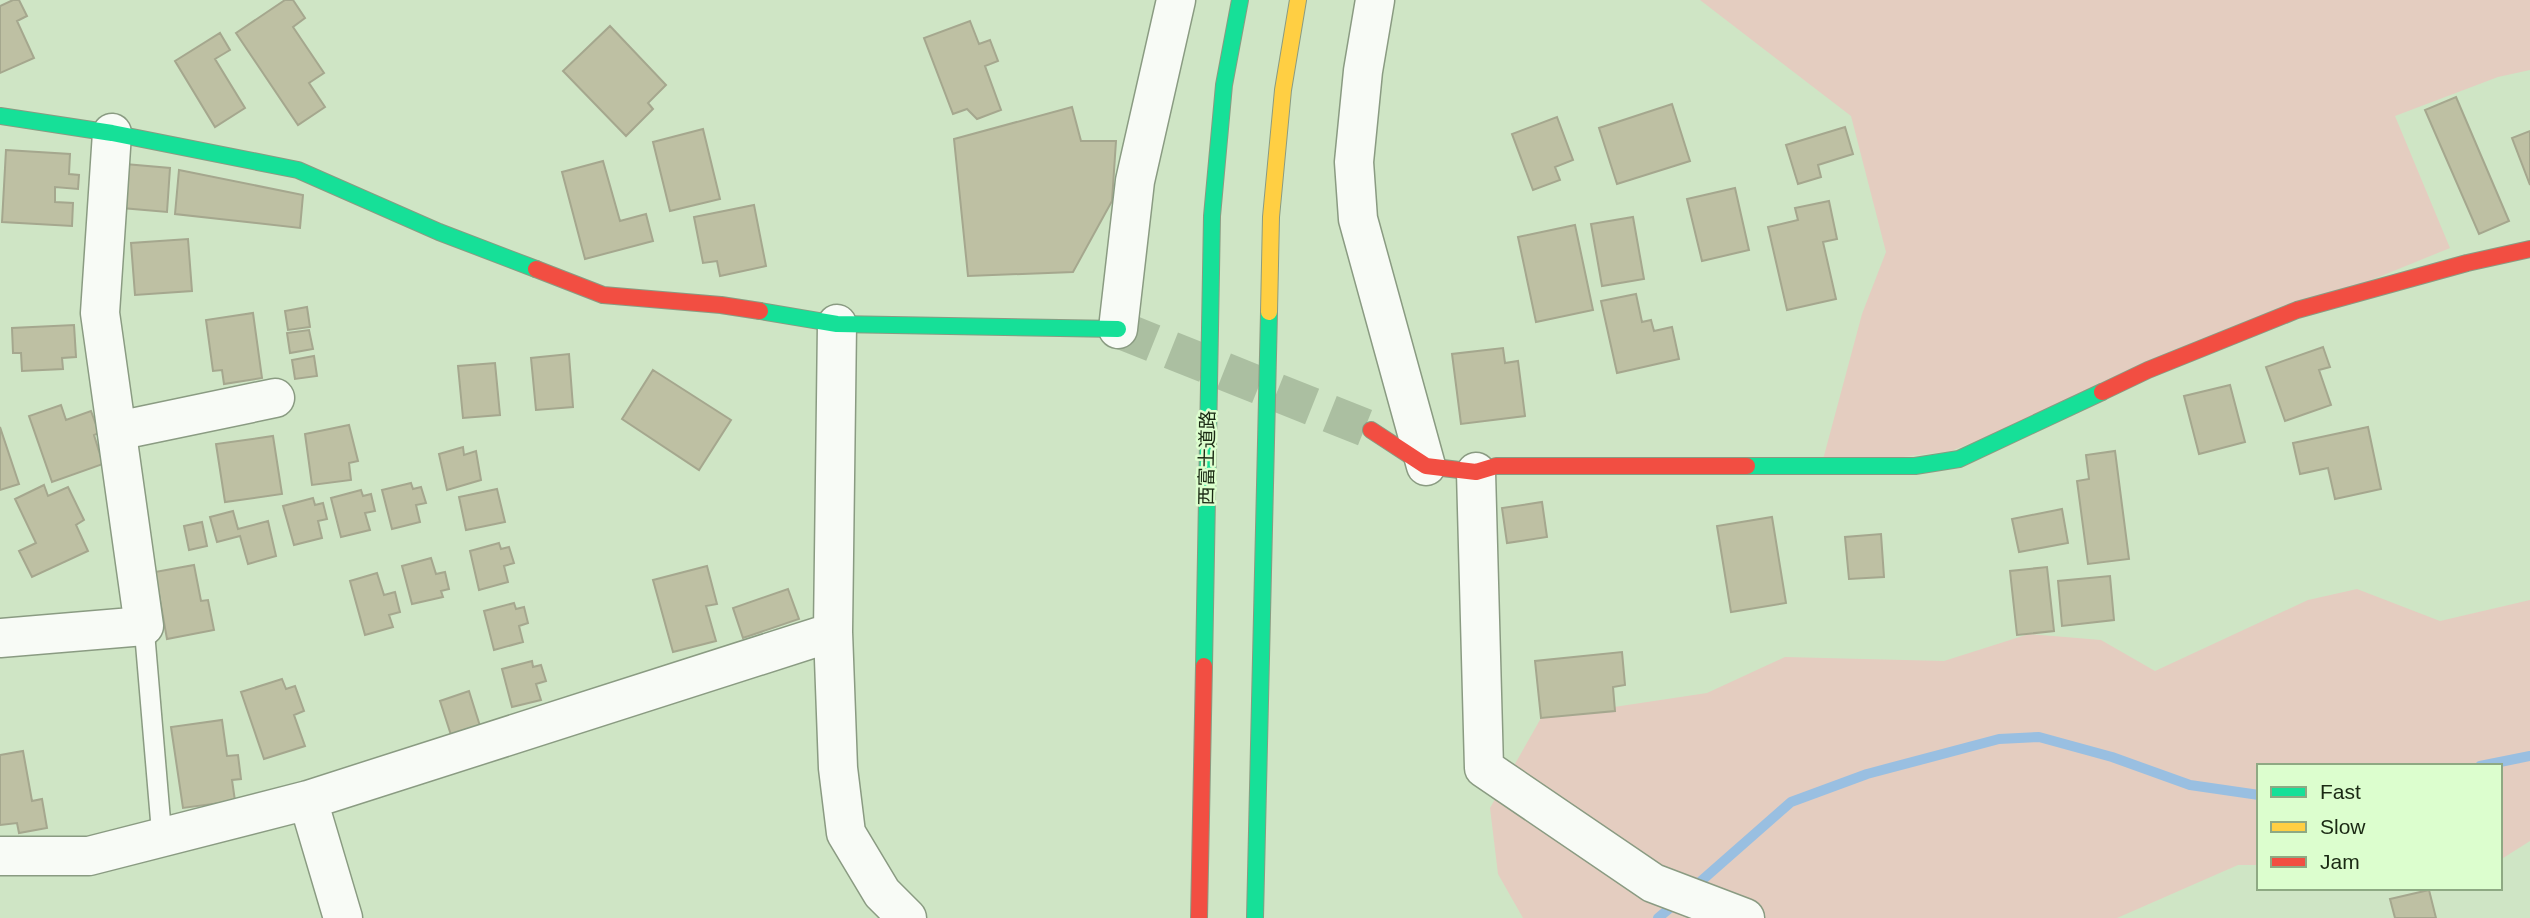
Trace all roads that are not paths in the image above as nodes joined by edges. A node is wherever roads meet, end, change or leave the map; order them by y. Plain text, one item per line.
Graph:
1 (1176, 0) edge
2 (1240, 0) edge
3 (1298, 0) edge
4 (1376, 0) edge
5 (0, 116) edge
6 (112, 133) junction
7 (2530, 249) edge
8 (837, 324) junction
9 (1118, 329) joint
10 (275, 398) dead end
11 (1371, 430) tunnel mouth
12 (117, 431) junction
13 (1426, 466) junction
14 (1476, 472) junction
15 (144, 626) junction
16 (833, 632) junction
17 (0, 638) edge
18 (308, 800) junction
19 (162, 838) junction
20 (0, 856) edge
21 (343, 918) edge
22 (907, 918) edge
23 (1199, 918) edge
24 (1255, 918) edge
25 (1745, 918) edge

1 - 9 street
2 - 23 main road, 西富士道路
3 - 24 main road
4 - 13 street
5 - 6 main road
6 - 8 main road
6 - 12 street
7 - 14 main road
8 - 9 main road
8 - 16 street
10 - 12 street
11 - 13 main road
12 - 15 street
13 - 14 main road
14 - 25 street
15 - 17 street
15 - 19 lane
16 - 18 street
16 - 22 street
18 - 19 street
18 - 21 street
19 - 20 street

